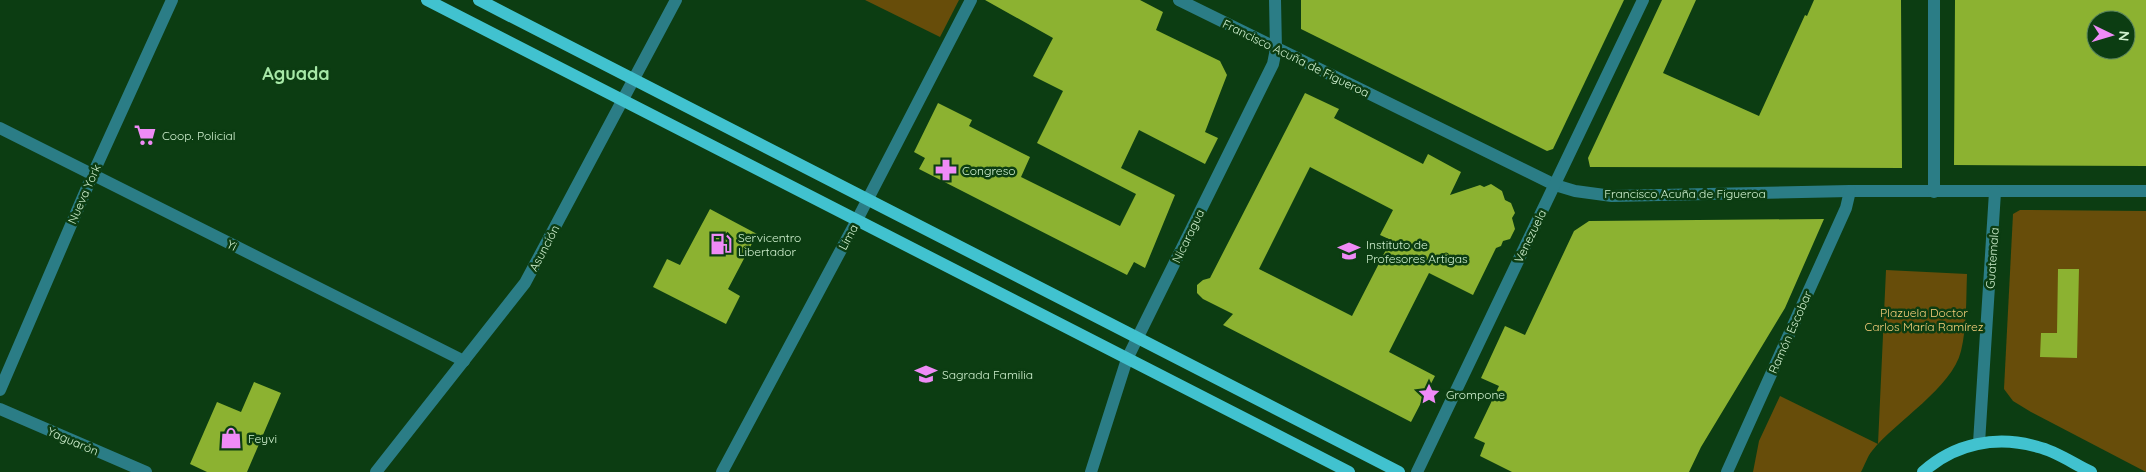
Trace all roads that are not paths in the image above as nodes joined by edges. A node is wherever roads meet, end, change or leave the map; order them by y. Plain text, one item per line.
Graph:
1 (172, 0) edge
2 (427, 0) edge
3 (479, 0) edge
4 (676, 0) edge
5 (971, 0) edge
6 (1179, 0) edge
7 (1275, 0) edge
8 (1643, 0) edge
9 (1934, 0) edge
10 (1276, 49) junction
11 (634, 80) junction
12 (624, 100) junction
13 (0, 128) edge
14 (92, 176) junction
15 (1555, 185) junction
16 (1850, 191) junction
17 (2146, 191) edge
18 (1934, 192) junction
19 (1995, 192) junction
20 (868, 200) junction
21 (857, 220) junction
22 (1137, 338) junction
23 (1127, 359) junction
24 (464, 361) junction
25 (0, 390) edge
26 (0, 409) edge
27 (1979, 443) junction
28 (146, 472) edge
29 (376, 472) edge
30 (722, 472) edge
31 (1091, 472) edge
32 (1349, 472) edge
33 (1399, 472) edge
34 (1417, 472) edge
35 (1727, 472) edge
36 (1922, 472) edge
37 (2091, 472) edge

1 - 14 street, Nueva York
2 - 12 main road
3 - 11 main road
4 - 11 street, Asunción
5 - 20 street, Lima
6 - 10 street, Francisco Acuña de Figueroa
7 - 10 street, Nicaragua
8 - 15 street, Venezuela
9 - 18 street
10 - 15 street, Francisco Acuña de Figueroa
10 - 22 street, Nicaragua
11 - 12 street, Asunción
11 - 20 main road
12 - 21 main road
12 - 24 street, Asunción
13 - 14 street, Yi
14 - 24 street, Yi
14 - 25 street, Nueva York
15 - 16 street, Francisco Acuña de Figueroa
15 - 34 street, Venezuela
16 - 18 street, Francisco Acuña de Figueroa
16 - 35 street, Ramón Escobar
17 - 19 street, Francisco Acuña de Figueroa
18 - 19 street, Francisco Acuña de Figueroa
19 - 27 street, Guatemala
20 - 21 street, Lima
20 - 22 main road
21 - 23 main road
21 - 30 street, Lima
22 - 23 street, Nicaragua
22 - 33 main road
23 - 31 street, Nicaragua
23 - 32 main road
24 - 29 street, Asunción
26 - 28 street, Yaguarón
27 - 36 main road
27 - 37 main road

